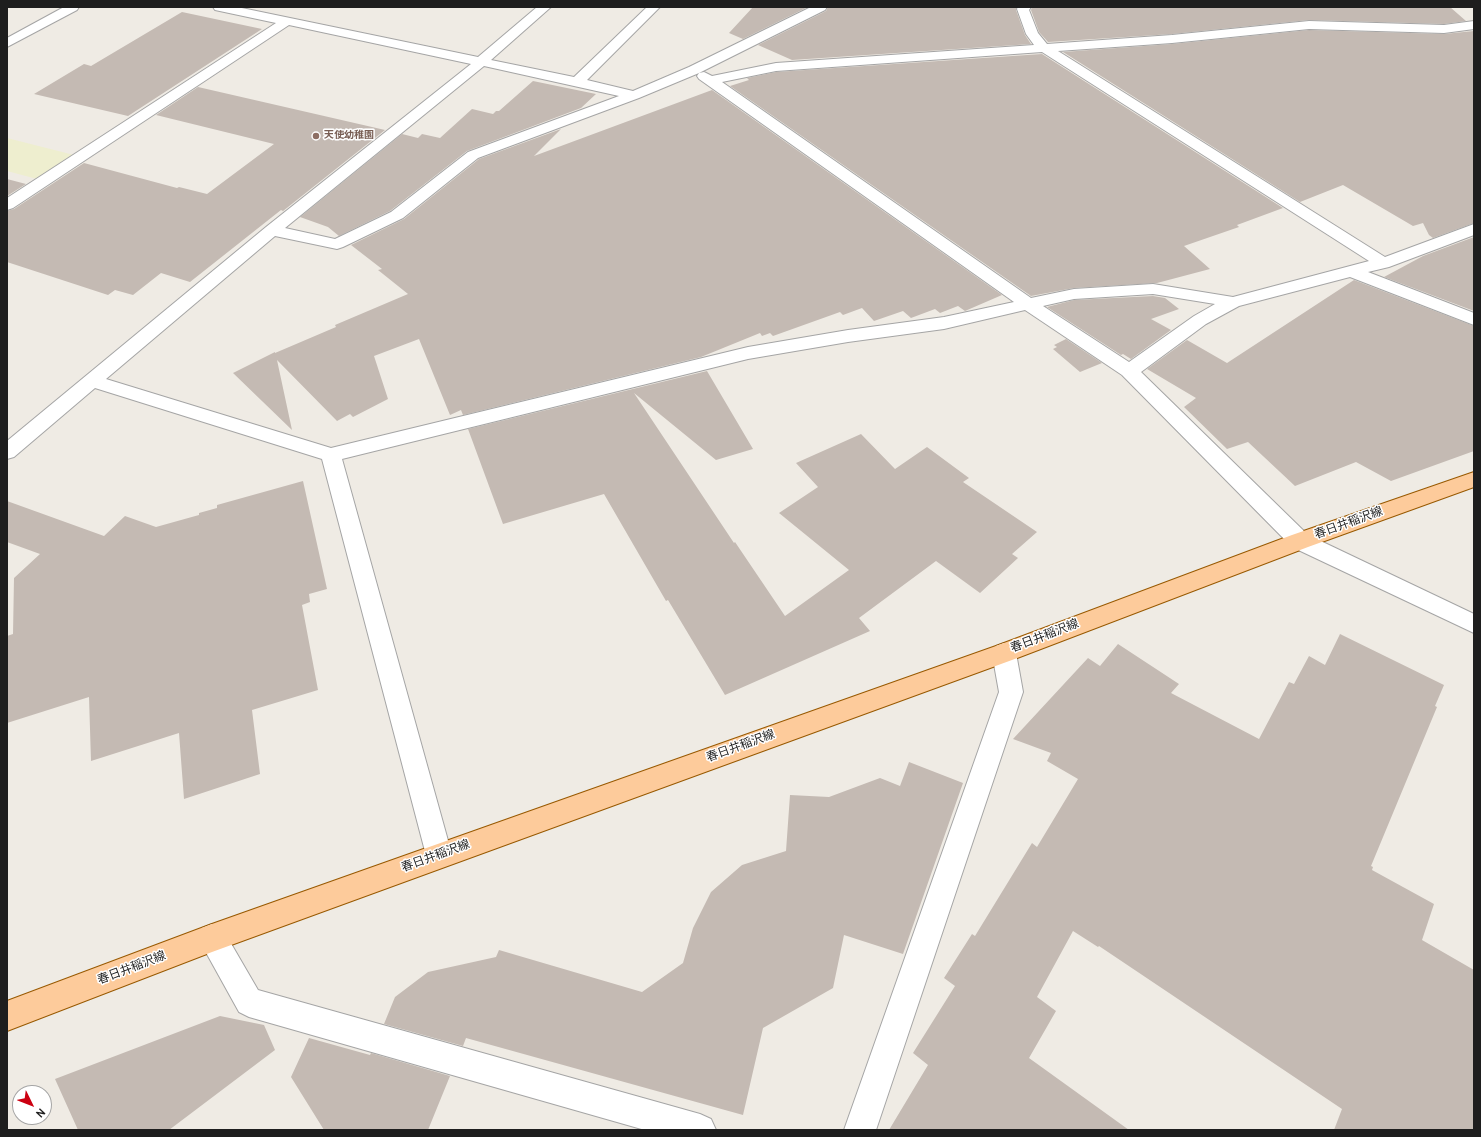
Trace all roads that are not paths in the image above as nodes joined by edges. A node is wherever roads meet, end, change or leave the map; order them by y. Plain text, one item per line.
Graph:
1 (73, 7) edge
2 (219, 7) edge
3 (546, 7) edge
4 (654, 7) edge
5 (821, 7) edge
6 (1025, 7) edge
7 (287, 21) junction
8 (1474, 25) edge
9 (7, 43) edge
10 (1044, 48) junction
11 (481, 62) junction
12 (694, 70) junction
13 (711, 80) junction
14 (577, 82) junction
15 (634, 95) junction
16 (7, 205) edge
17 (1474, 229) edge
18 (272, 230) junction
19 (1383, 263) junction
20 (1350, 271) junction
21 (1233, 302) junction
22 (1028, 304) junction
23 (1474, 319) edge
24 (1129, 371) junction
25 (92, 381) junction
26 (7, 452) edge
27 (331, 455) junction
28 (1474, 479) edge
29 (1300, 541) junction
30 (1474, 624) edge
31 (1004, 653) junction
32 (439, 855) junction
33 (212, 938) junction
34 (7, 1016) edge
35 (700, 1130) edge
36 (860, 1130) edge

1 - 9 street
2 - 7 street
3 - 11 street
4 - 14 street
5 - 12 street
6 - 10 street
7 - 11 street
7 - 16 street
8 - 10 street
10 - 13 street
10 - 19 street
11 - 14 street
11 - 18 street
12 - 13 street
12 - 15 street
13 - 22 street
14 - 15 street
15 - 18 street
17 - 19 street
18 - 25 street
19 - 20 street
20 - 21 street
20 - 23 street
21 - 22 street
21 - 24 street
22 - 24 street
22 - 27 street
24 - 29 street
25 - 26 street
25 - 27 street
27 - 32 street
28 - 29 main road, 春日井稲沢線
29 - 30 street
29 - 31 main road, 春日井稲沢線
31 - 32 main road, 春日井稲沢線
31 - 36 street
32 - 33 main road, 春日井稲沢線
33 - 34 main road, 春日井稲沢線
33 - 35 street

